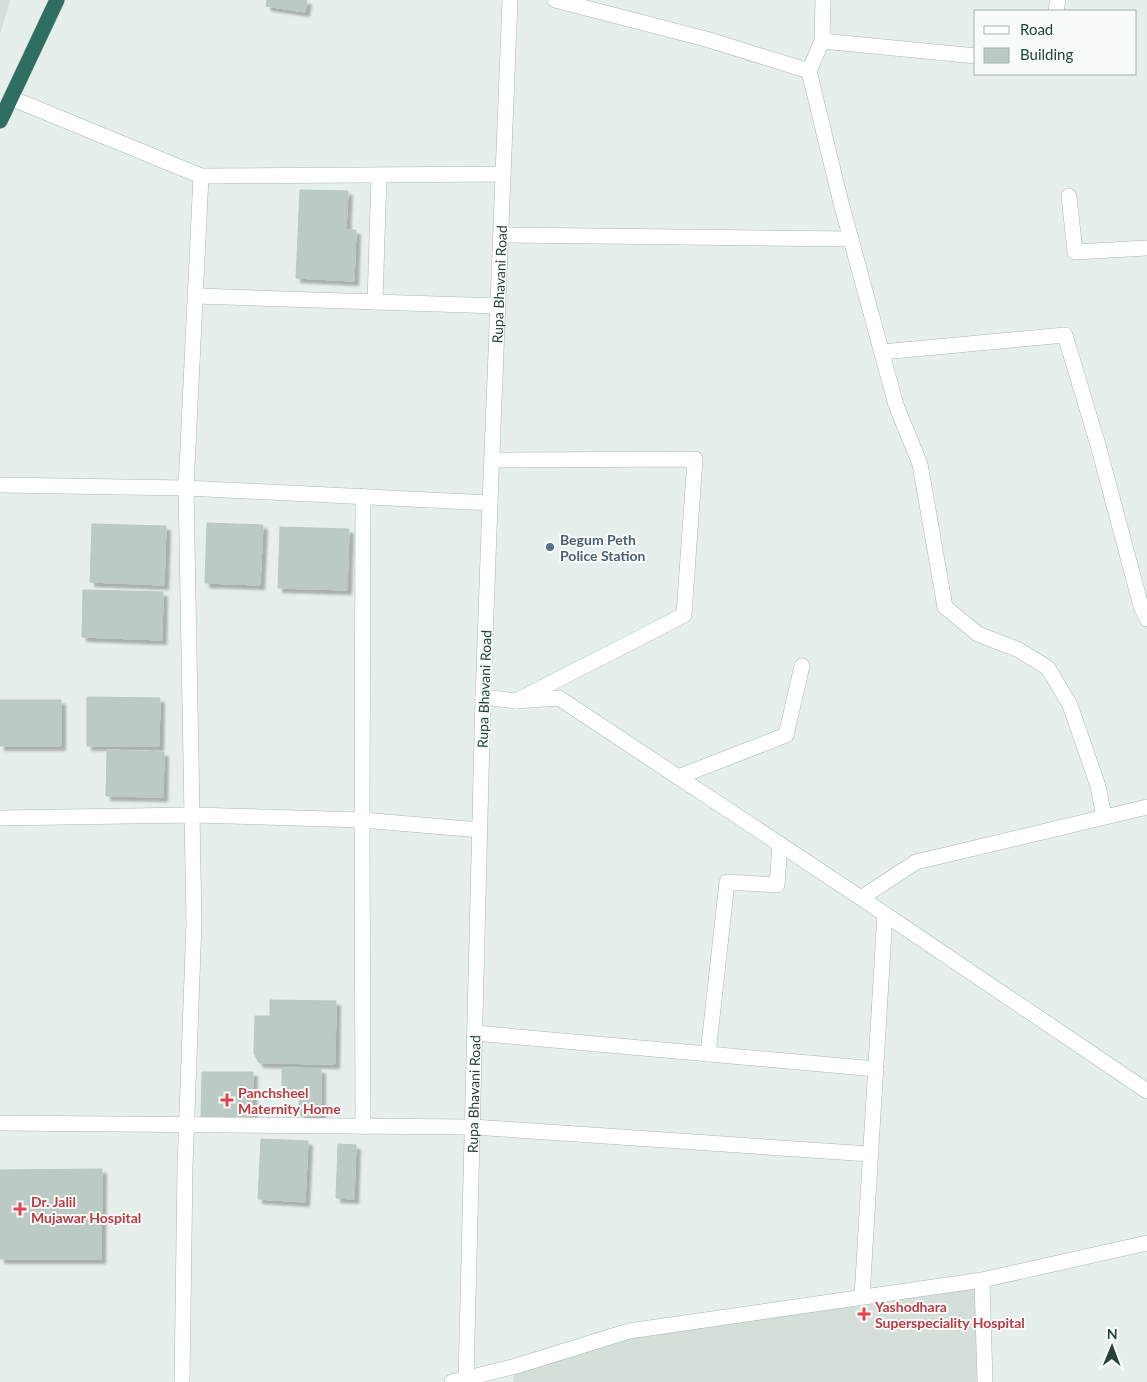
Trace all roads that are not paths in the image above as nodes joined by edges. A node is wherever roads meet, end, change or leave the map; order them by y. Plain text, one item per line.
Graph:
1 (57, 0) edge
2 (510, 0) edge
3 (555, 0) edge
4 (823, 0) edge
5 (822, 41) junction
6 (974, 56) edge
7 (809, 71) junction
8 (11, 98) junction
9 (0, 121) edge
10 (503, 174) junction
11 (379, 175) junction
12 (201, 176) junction
13 (1069, 196) dead end
14 (501, 235) junction
15 (851, 239) junction
16 (1147, 248) edge
17 (196, 296) junction
18 (375, 302) junction
19 (498, 306) junction
20 (882, 352) junction
21 (492, 460) junction
22 (0, 486) edge
23 (186, 488) junction
24 (363, 496) junction
25 (490, 503) junction
26 (1147, 619) edge
27 (802, 666) dead end
28 (484, 697) junction
29 (516, 701) junction
30 (678, 777) junction
31 (1147, 807) edge
32 (193, 815) junction
33 (1104, 817) junction
34 (0, 818) edge
35 (362, 820) junction
36 (480, 830) junction
37 (780, 844) junction
38 (861, 898) junction
39 (885, 914) junction
40 (475, 1033) junction
41 (708, 1054) junction
42 (876, 1069) junction
43 (1147, 1090) edge
44 (0, 1123) edge
45 (186, 1125) junction
46 (363, 1127) junction
47 (473, 1127) junction
48 (870, 1154) junction
49 (1147, 1243) edge
50 (982, 1280) junction
51 (862, 1298) junction
52 (516, 1366) junction
53 (459, 1380) edge
54 (182, 1382) edge
55 (512, 1382) edge
56 (985, 1382) edge

1 - 8 highway
2 - 10 street, Rupa Bhavani Road
3 - 7 street
4 - 5 street
5 - 6 street
5 - 7 street
7 - 15 street
8 - 9 highway
8 - 12 street
10 - 11 street
10 - 14 street, Rupa Bhavani Road
11 - 12 street
11 - 18 street
12 - 17 street
13 - 16 street
14 - 15 street
14 - 19 street, Rupa Bhavani Road
15 - 20 street
17 - 18 street
17 - 23 street
18 - 19 street
19 - 21 street, Rupa Bhavani Road
20 - 26 street
20 - 33 street
21 - 25 street, Rupa Bhavani Road
21 - 29 street
22 - 23 street
23 - 24 street
23 - 32 street
24 - 25 street
24 - 35 street
25 - 28 street, Rupa Bhavani Road
27 - 30 street
28 - 29 street
28 - 36 street, Rupa Bhavani Road
29 - 30 street
30 - 37 street
31 - 33 street
32 - 34 street
32 - 35 street
32 - 45 street
33 - 38 street
35 - 36 street
35 - 46 street
36 - 40 street, Rupa Bhavani Road
37 - 38 street
37 - 41 street
38 - 39 street
39 - 42 street
39 - 43 street
40 - 41 street
40 - 47 street, Rupa Bhavani Road
41 - 42 street
42 - 48 street
44 - 45 street
45 - 46 street
45 - 54 street
46 - 47 street
47 - 48 street
47 - 53 street, Rupa Bhavani Road
48 - 51 street
49 - 50 street
50 - 51 street
50 - 56 street
51 - 52 street
52 - 53 street
52 - 55 street

